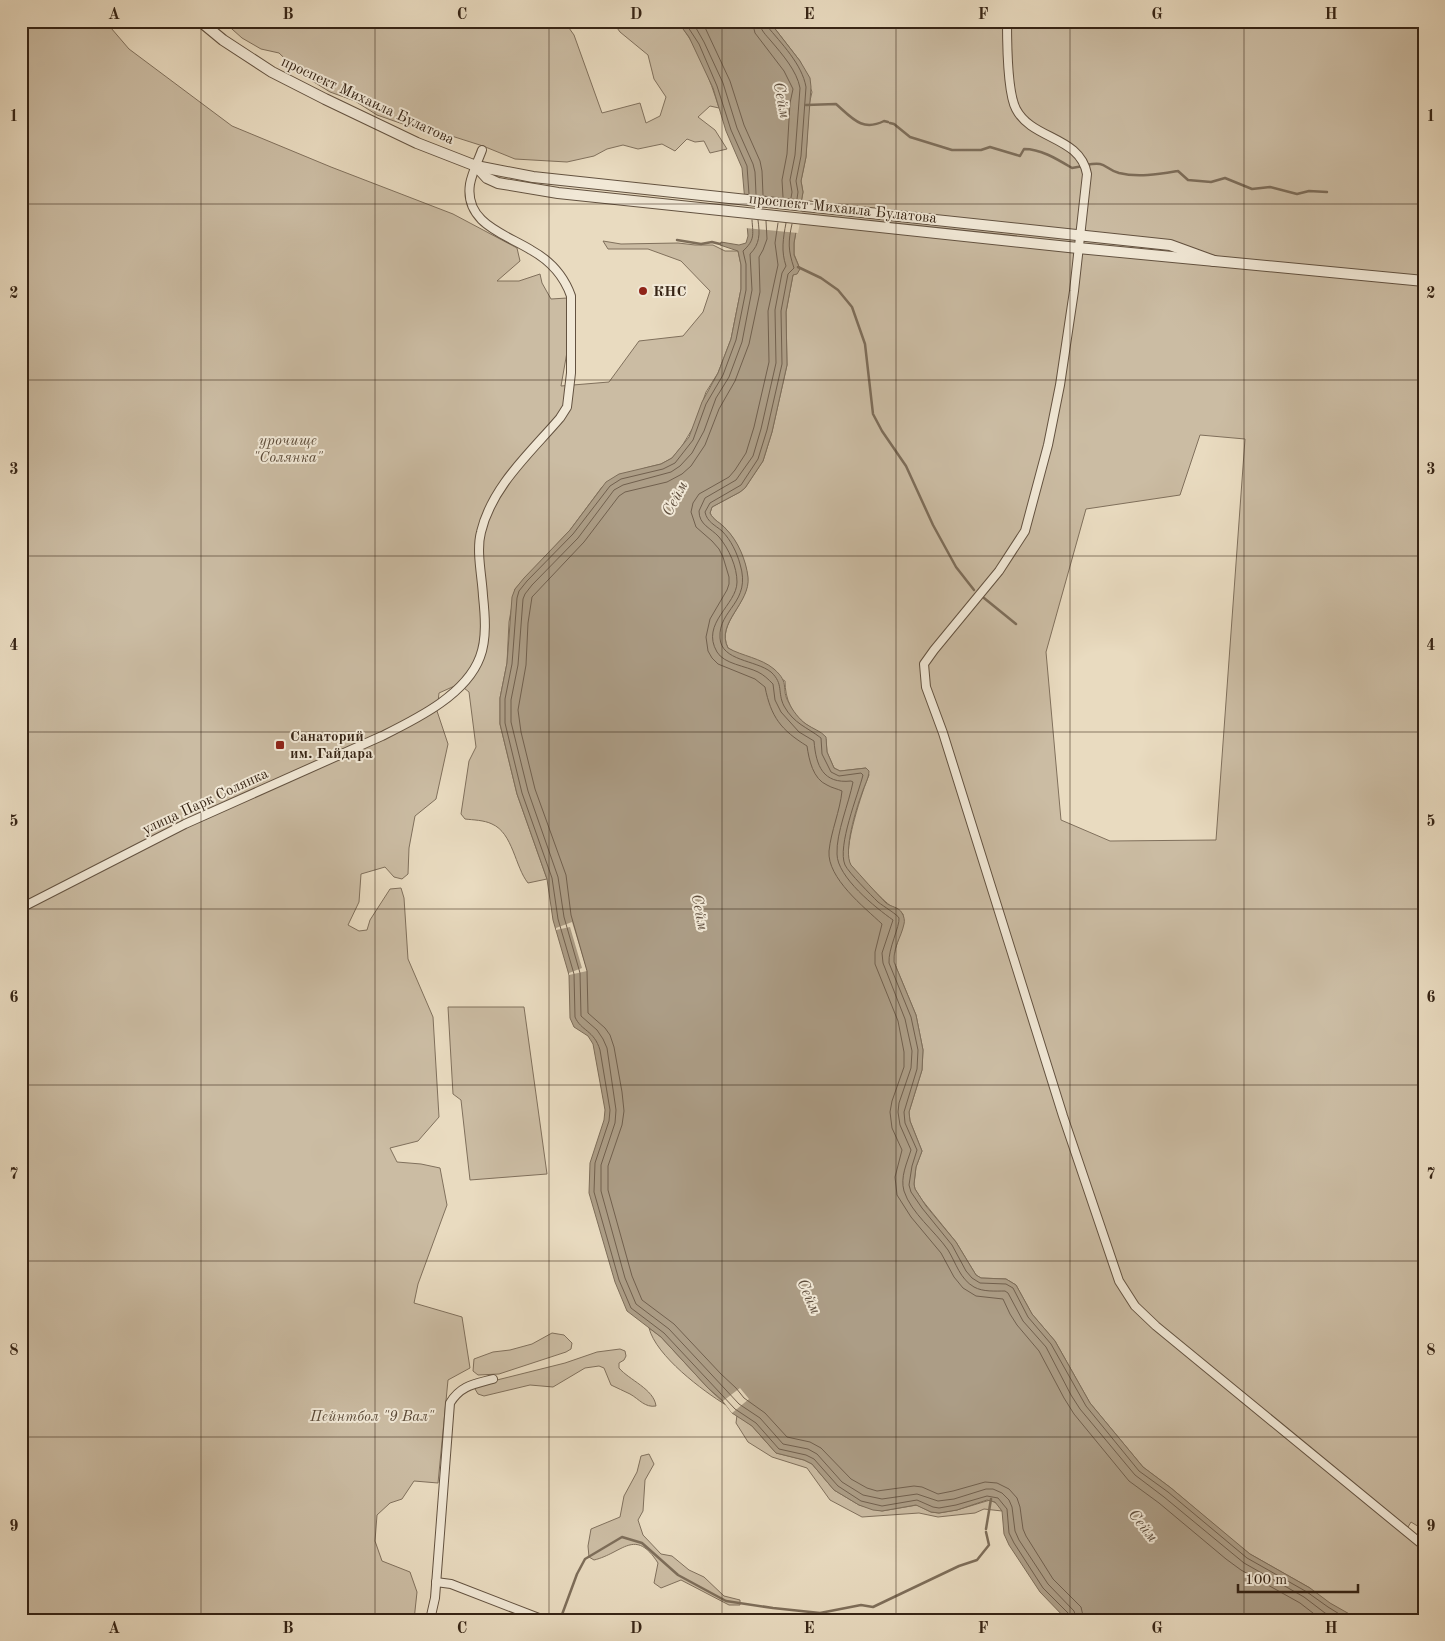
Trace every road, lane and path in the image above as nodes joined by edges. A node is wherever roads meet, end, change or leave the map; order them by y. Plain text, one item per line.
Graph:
1 (200, 21) edge
2 (1007, 21) edge
3 (482, 150) dead end
4 (476, 166) junction
5 (1080, 234) junction
6 (1078, 248) junction
7 (1214, 261) junction
8 (1424, 281) edge
9 (21, 908) edge
10 (493, 1379) dead end
11 (1424, 1546) edge
12 (436, 1582) junction
13 (430, 1620) edge
14 (544, 1620) edge

1 - 4 street, проспект Михаила Булатова
2 - 5 street
3 - 4 street, улица Парк Солянка
4 - 5 street, проспект Михаила Булатова
4 - 6 street, проспект Михаила Булатова
4 - 9 street, улица Парк Солянка
5 - 6 street
5 - 7 street, проспект Михаила Булатова
6 - 7 street, проспект Михаила Булатова
6 - 11 street
7 - 8 street, проспект Михаила Булатова
10 - 12 street
12 - 13 street
12 - 14 street

